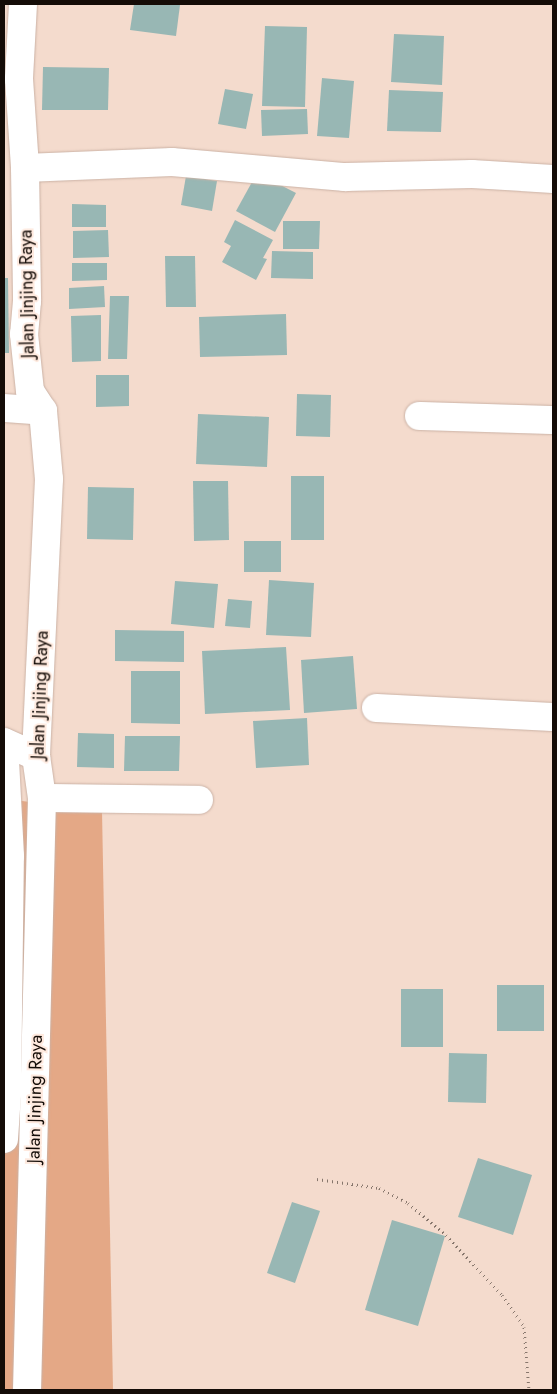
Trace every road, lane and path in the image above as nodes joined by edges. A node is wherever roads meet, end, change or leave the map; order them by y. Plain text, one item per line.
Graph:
1 (23, 4) edge
2 (25, 168) junction
3 (553, 179) edge
4 (4, 408) edge
5 (43, 411) junction
6 (419, 416) dead end
7 (553, 420) edge
8 (376, 708) dead end
9 (553, 717) edge
10 (4, 742) edge
11 (36, 756) junction
12 (42, 798) junction
13 (199, 800) dead end
14 (6, 1094) edge
15 (4, 1139) edge
16 (317, 1178) dead end
17 (27, 1390) edge
18 (529, 1390) edge

1 - 2 street, Jalan Jinjing Raya
2 - 3 street
2 - 5 street, Jalan Jinjing Raya
4 - 5 street
5 - 11 street, Jalan Jinjing Raya
6 - 7 street
8 - 9 street
10 - 11 street
10 - 14 street
11 - 12 street, Jalan Jinjing Raya
12 - 13 street
12 - 17 street, Jalan Jinjing Raya
14 - 15 street
16 - 18 path

